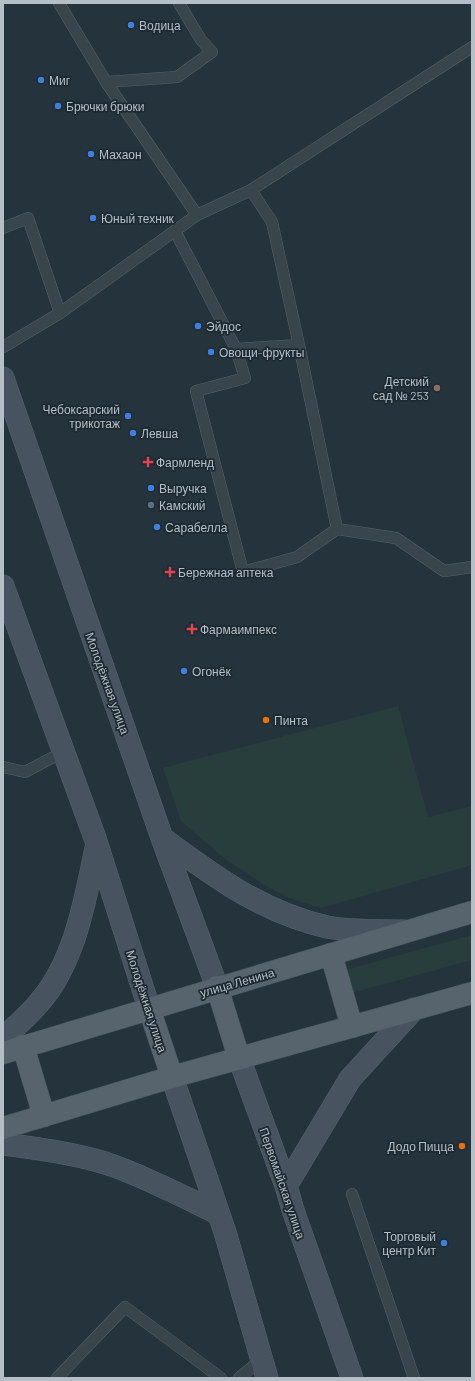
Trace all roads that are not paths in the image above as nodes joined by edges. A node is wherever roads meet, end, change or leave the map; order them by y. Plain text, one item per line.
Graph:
1 (59, 3) edge
2 (179, 3) edge
3 (472, 47) edge
4 (106, 82) junction
5 (251, 190) junction
6 (197, 215) junction
7 (3, 228) edge
8 (175, 231) junction
9 (60, 313) junction
10 (299, 345) junction
11 (3, 347) edge
12 (236, 349) junction
13 (3, 378) edge
14 (337, 529) junction
15 (472, 567) edge
16 (3, 586) edge
17 (63, 752) junction
18 (3, 767) edge
19 (162, 838) junction
20 (97, 846) junction
21 (472, 912) edge
22 (407, 931) junction
23 (331, 954) junction
24 (217, 987) junction
25 (472, 993) edge
26 (149, 1008) junction
27 (414, 1009) junction
28 (352, 1027) junction
29 (3, 1038) edge
30 (13, 1049) edge
31 (239, 1058) junction
32 (172, 1077) junction
33 (44, 1116) junction
34 (3, 1128) edge
35 (3, 1144) edge
36 (286, 1186) junction
37 (352, 1194) dead end
38 (217, 1213) junction
39 (264, 1369) edge
40 (57, 1378) edge
41 (221, 1378) edge
42 (239, 1378) edge
43 (352, 1378) edge
44 (414, 1378) edge

1 - 4 lane
2 - 4 lane
3 - 5 lane
4 - 6 lane
5 - 6 lane
5 - 10 lane
6 - 8 lane
7 - 9 lane
8 - 9 lane
8 - 12 lane
9 - 11 lane
10 - 12 lane
10 - 14 lane
12 - 14 lane
13 - 19 main road, Молодёжная улица
14 - 15 lane
16 - 17 main road, Молодёжная улица
17 - 18 lane
17 - 20 main road, Молодёжная улица
19 - 22 main road
19 - 24 main road, Молодёжная улица
20 - 26 main road, Молодёжная улица
20 - 29 main road
21 - 22 main road, улица Ленина
22 - 23 main road, улица Ленина
23 - 24 main road, улица Ленина
23 - 28 main road
24 - 26 main road, улица Ленина
24 - 31 main road, Первомайская улица
25 - 27 main road
26 - 30 main road, улица Ленина
26 - 32 main road, Молодёжная улица
27 - 28 main road
27 - 36 main road
28 - 31 main road
30 - 33 main road
31 - 32 main road
31 - 36 main road, Первомайская улица
32 - 33 main road
32 - 38 main road
33 - 34 main road
35 - 38 main road
36 - 43 main road, Первомайская улица
37 - 44 lane
38 - 39 main road
39 - 42 lane
40 - 41 lane

